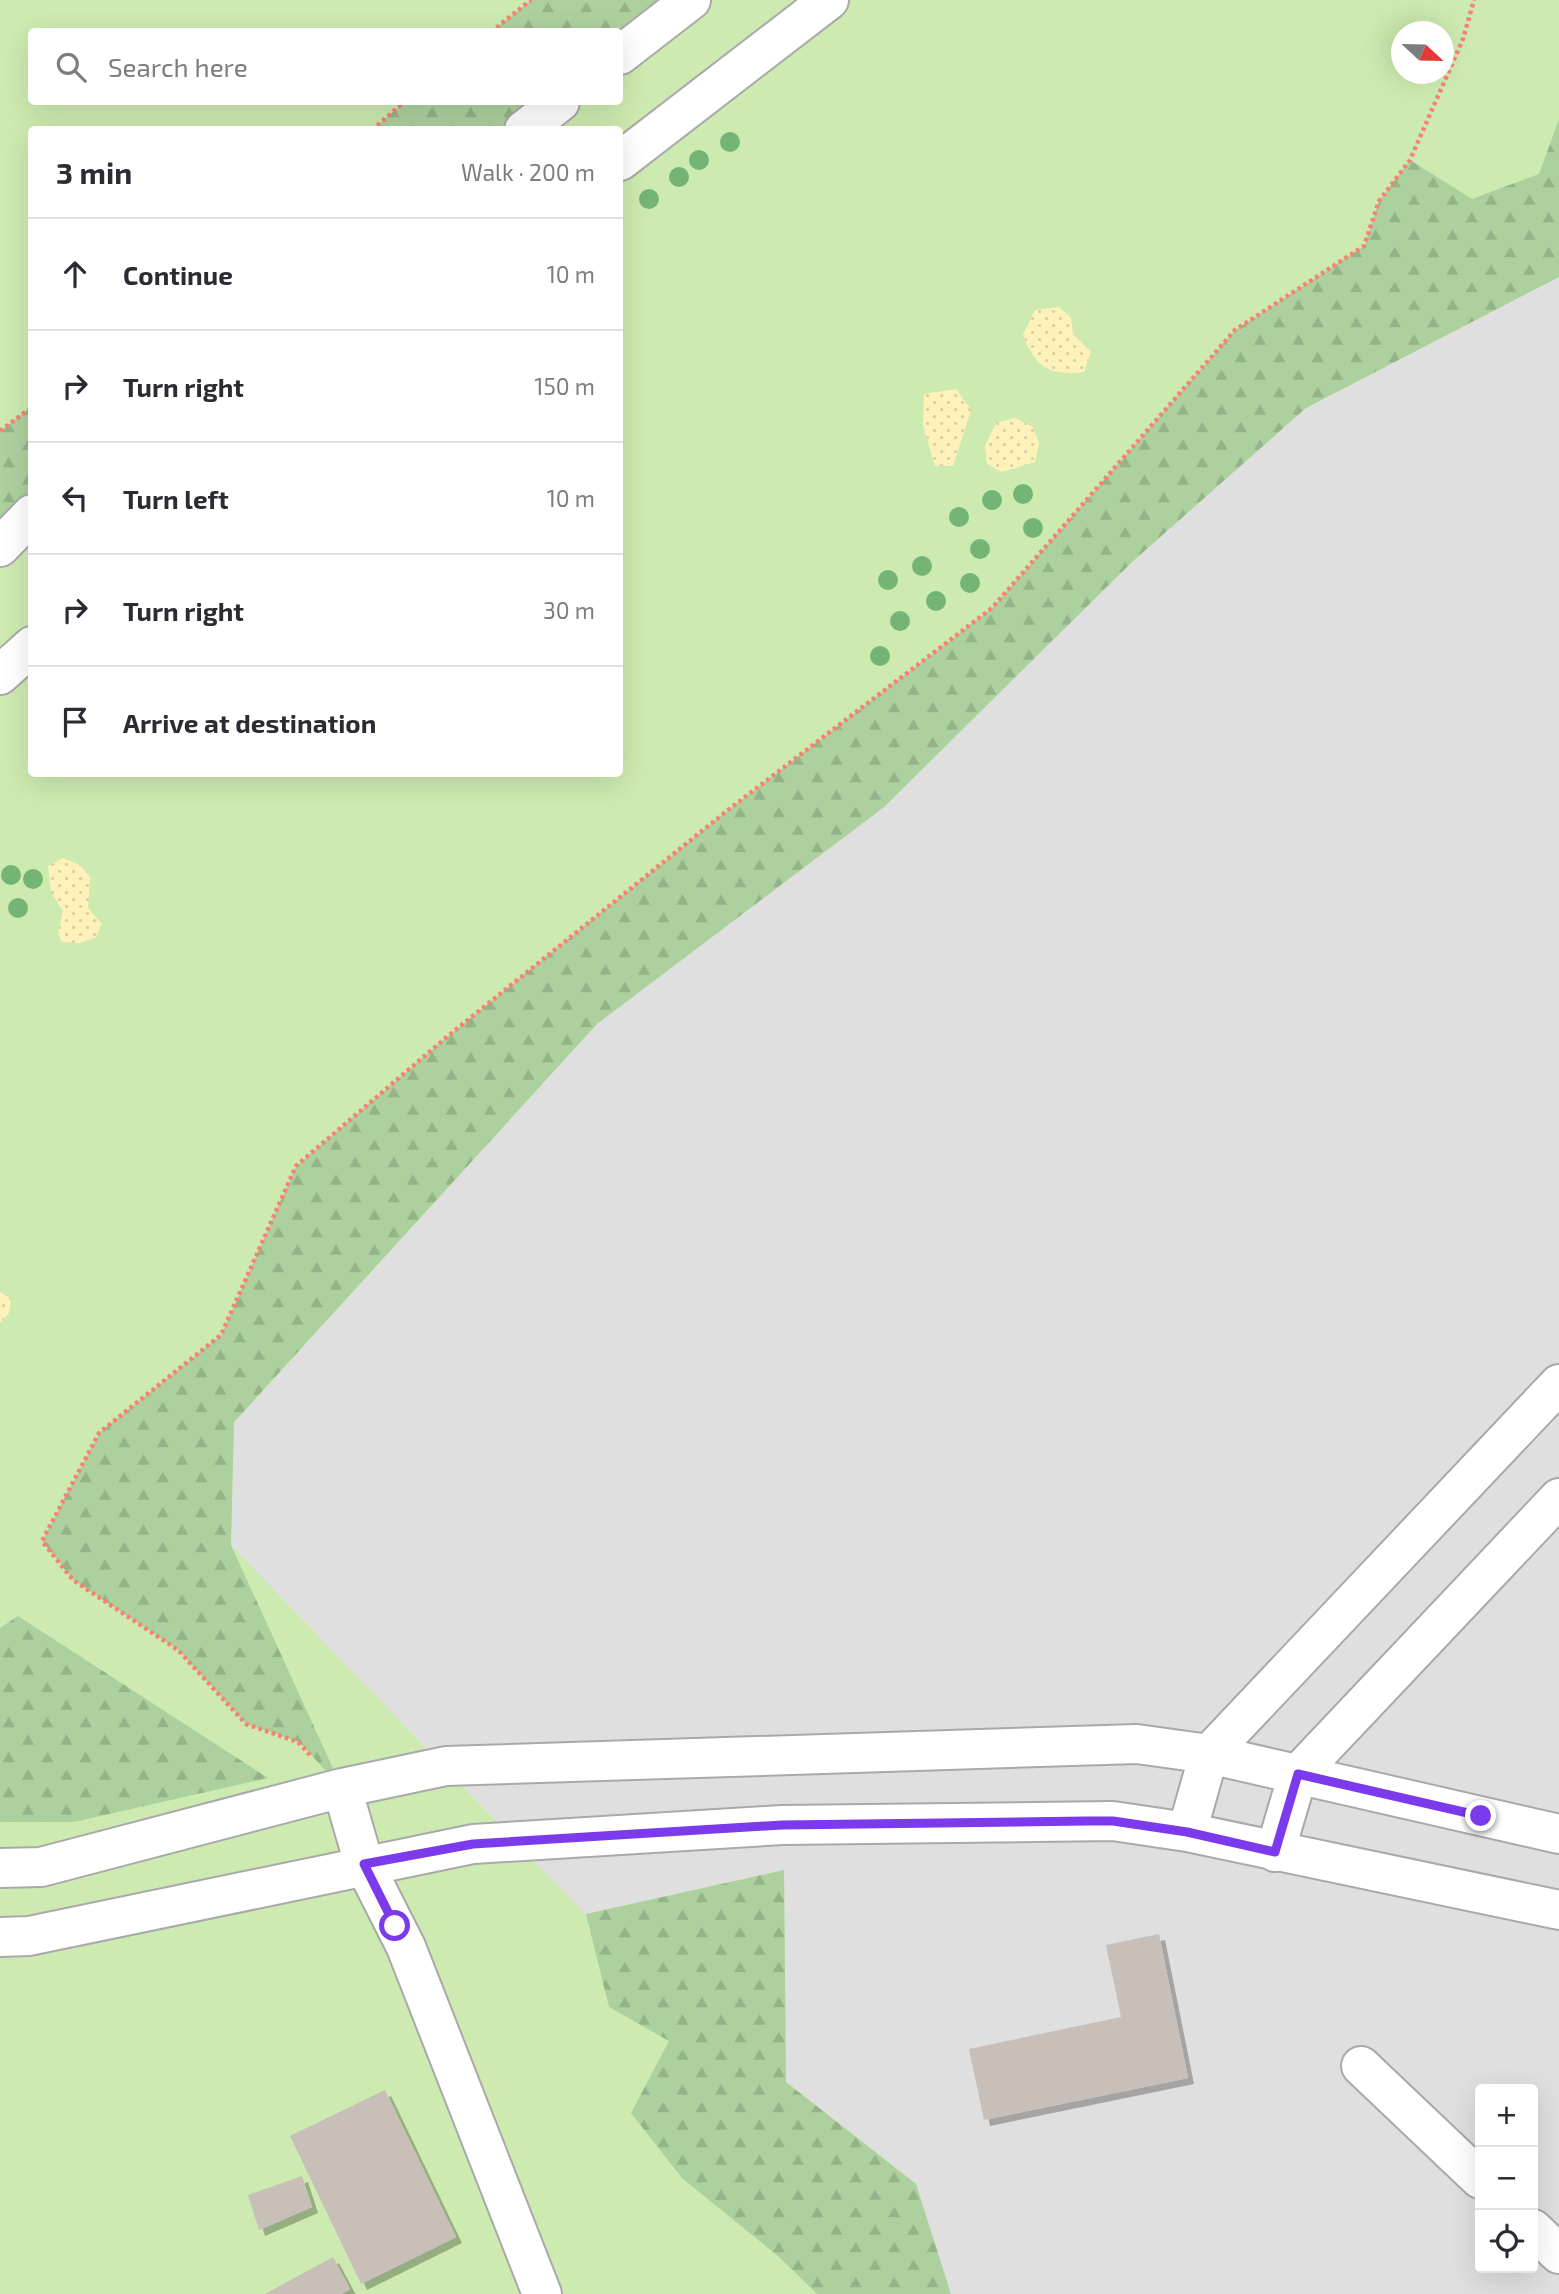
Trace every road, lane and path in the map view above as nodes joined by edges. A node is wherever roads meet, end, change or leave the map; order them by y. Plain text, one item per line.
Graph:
1 (531, 0) edge
2 (691, 0) edge
3 (829, 0) edge
4 (1475, 0) edge
5 (496, 28) edge
6 (623, 53) edge
7 (401, 105) edge
8 (556, 105) edge
9 (377, 126) edge
10 (529, 126) edge
11 (623, 159) edge
12 (28, 410) edge
13 (0, 431) edge
14 (28, 518) edge
15 (0, 547) edge
16 (28, 650) edge
17 (0, 676) edge
18 (1559, 1384) edge
19 (1559, 1498) edge
20 (1209, 1754) junction
21 (1298, 1774) junction
22 (342, 1788) junction
23 (1187, 1832) junction
24 (1559, 1834) edge
25 (1275, 1852) junction
26 (364, 1864) junction
27 (0, 1868) edge
28 (1559, 1910) edge
29 (0, 1937) edge
30 (1360, 2066) dead end
31 (1475, 2174) edge
32 (1538, 2234) edge
33 (1559, 2254) edge
34 (542, 2294) edge

1 - 5 path
2 - 6 street
3 - 11 street
4 - 22 path
7 - 9 path
8 - 10 street
12 - 13 path
14 - 15 street
16 - 17 street
18 - 20 street
19 - 21 street
20 - 21 street
20 - 22 street
20 - 23 street
21 - 24 street
21 - 25 street
22 - 26 street
22 - 27 street
23 - 25 street
23 - 26 street
25 - 28 street
26 - 29 street
26 - 34 street
30 - 31 street
32 - 33 street

